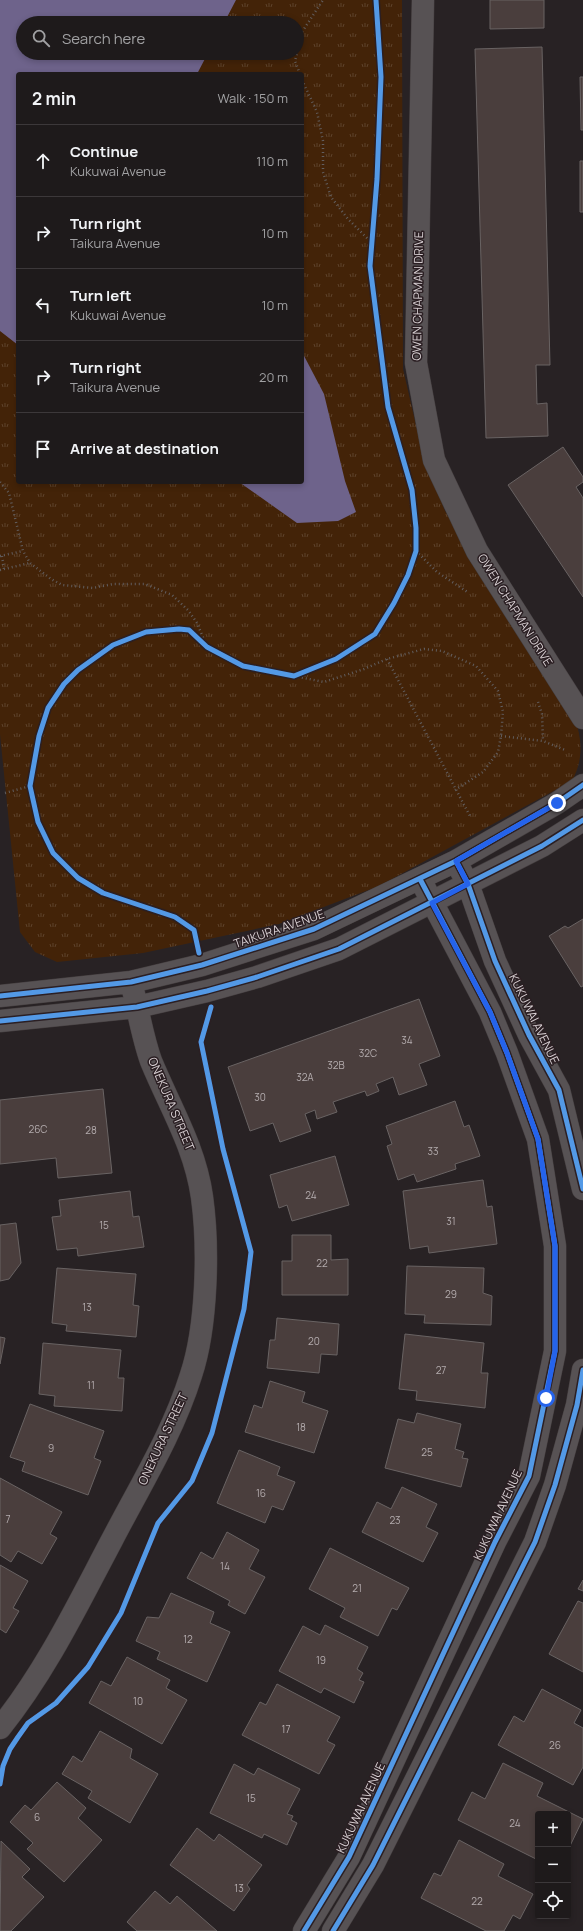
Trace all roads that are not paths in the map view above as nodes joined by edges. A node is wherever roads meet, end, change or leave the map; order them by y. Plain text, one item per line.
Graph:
1 (423, 0) edge
2 (583, 718) edge
3 (583, 786) edge
4 (583, 820) edge
5 (456, 861) junction
6 (420, 879) junction
7 (468, 884) junction
8 (432, 903) junction
9 (131, 982) junction
10 (0, 992) edge
11 (137, 1007) junction
12 (3, 1021) edge
13 (583, 1189) edge
14 (583, 1370) edge
15 (2, 1721) edge
16 (304, 1931) edge
17 (333, 1931) edge

1 - 2 street, OWEN CHAPMAN DRIVE
3 - 5 street, TAIKURA AVENUE
4 - 7 street
5 - 6 street, TAIKURA AVENUE
5 - 7 street, KUKUWAI AVENUE
6 - 8 street, KUKUWAI AVENUE
6 - 9 street, TAIKURA AVENUE
7 - 8 street
7 - 13 street, KUKUWAI AVENUE
8 - 11 street
8 - 16 street, KUKUWAI AVENUE
9 - 10 street, TAIKURA AVENUE
9 - 11 street, ONEKURA STREET
10 - 12 street
11 - 12 street
11 - 15 street, ONEKURA STREET
14 - 17 street

